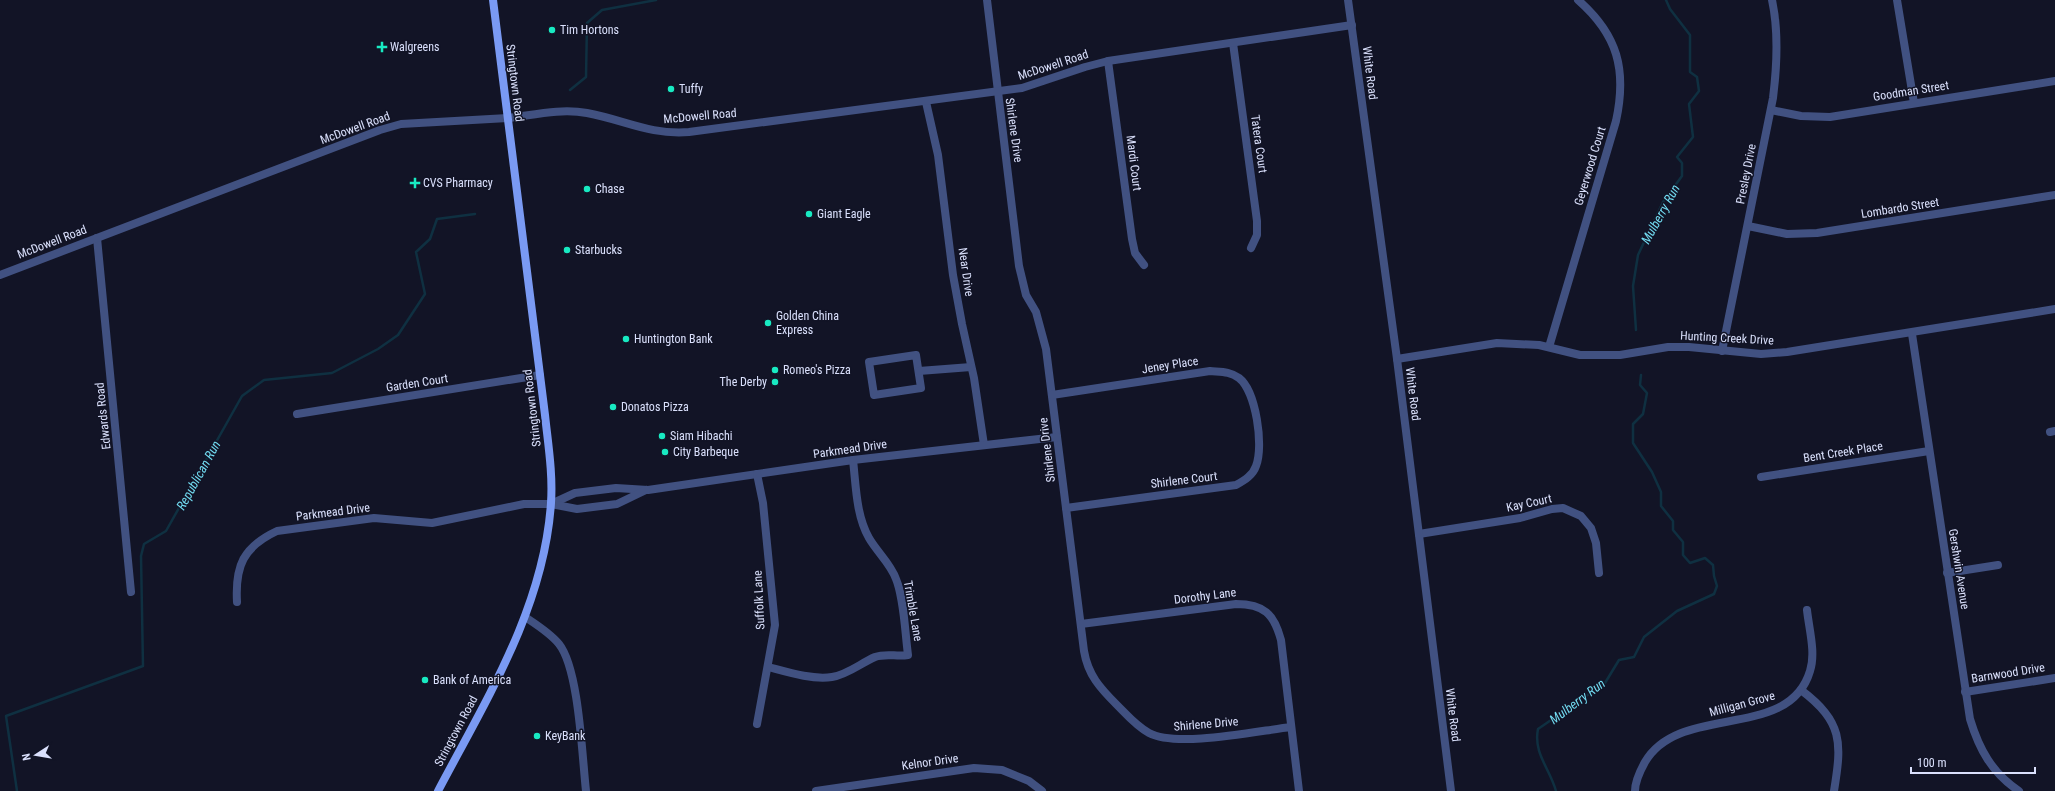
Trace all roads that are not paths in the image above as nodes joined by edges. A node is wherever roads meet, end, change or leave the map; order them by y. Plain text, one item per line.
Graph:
1 (493, 0) edge
2 (987, 0) edge
3 (1348, 0) edge
4 (1578, 0) edge
5 (1772, 0) edge
6 (1897, 0) edge
7 (1352, 25) junction
8 (1233, 43) junction
9 (1108, 61) junction
10 (2055, 81) edge
11 (997, 92) junction
12 (926, 102) junction
13 (1914, 103) junction
14 (1771, 110) junction
15 (508, 118) junction
16 (2055, 195) edge
17 (1748, 226) junction
18 (97, 238) junction
19 (1251, 248) dead end
20 (1144, 265) dead end
21 (0, 275) edge
22 (2055, 309) edge
23 (1912, 334) junction
24 (1549, 347) junction
25 (1722, 351) junction
26 (1397, 359) junction
27 (971, 367) junction
28 (918, 371) junction
29 (540, 375) junction
30 (1052, 395) junction
31 (297, 414) dead end
32 (1256, 424) joint
33 (1057, 437) junction
34 (984, 445) junction
35 (1929, 451) junction
36 (853, 460) junction
37 (757, 474) junction
38 (1761, 478) dead end
39 (648, 490) junction
40 (551, 504) junction
41 (1066, 508) junction
42 (1419, 534) junction
43 (1998, 565) dead end
44 (1947, 573) junction
45 (1599, 574) dead end
46 (131, 592) dead end
47 (237, 602) dead end
48 (1807, 610) dead end
49 (525, 617) junction
50 (1081, 624) junction
51 (768, 667) junction
52 (2055, 678) edge
53 (1801, 690) junction
54 (1965, 692) junction
55 (757, 724) dead end
56 (1291, 727) junction
57 (438, 791) edge
58 (586, 791) edge
59 (816, 791) edge
60 (1042, 791) edge
61 (1299, 791) edge
62 (1451, 791) edge
63 (1635, 791) edge
64 (1834, 791) edge
65 (2020, 791) edge

1 - 15 main road, Stringtown Road
2 - 11 street, Shirlene Drive
3 - 7 street, White Road
4 - 24 street, Geyerwood Court
5 - 14 street, Presley Drive
6 - 13 street
7 - 8 street, McDowell Road
7 - 26 street, White Road
8 - 9 street, McDowell Road
8 - 19 street, Tatera Court
9 - 11 street, McDowell Road
9 - 20 street, Mardi Court
10 - 13 street, Goodman Street
11 - 12 street, McDowell Road
11 - 30 street, Shirlene Drive
12 - 15 street, McDowell Road
12 - 27 street, Near Drive
13 - 14 street, Goodman Street
14 - 17 street, Presley Drive
15 - 18 street, McDowell Road
15 - 29 main road, Stringtown Road
16 - 17 street, Lombardo Street
17 - 25 street, Presley Drive
18 - 21 street, McDowell Road
18 - 46 street, Edwards Road
22 - 23 street, Hunting Creek Drive
23 - 25 street, Hunting Creek Drive
23 - 35 street, Gershwin Avenue
24 - 25 street, Hunting Creek Drive
24 - 26 street, Hunting Creek Drive
26 - 42 street, White Road
27 - 28 street
27 - 34 street, Near Drive
28 - 28 street
29 - 31 street, Garden Court
29 - 40 main road, Stringtown Road
30 - 32 street, Jeney Place
30 - 33 street, Shirlene Drive
32 - 41 street, Shirlene Court
33 - 34 street, Parkmead Drive
33 - 41 street, Shirlene Drive
34 - 36 street, Parkmead Drive
35 - 38 street, Bent Creek Place
35 - 44 street, Gershwin Avenue
36 - 37 street, Parkmead Drive
36 - 51 street, Trimble Lane
37 - 39 street, Parkmead Drive
37 - 51 street, Suffolk Lane
39 - 40 street, Parkmead Drive
39 - 40 street, Parkmead Drive
40 - 47 street, Parkmead Drive
40 - 49 main road, Stringtown Road
41 - 50 street, Shirlene Drive
42 - 45 street, Kay Court
42 - 62 street, White Road
43 - 44 street
44 - 54 street, Gershwin Avenue
48 - 53 street, Milligan Grove
49 - 57 main road, Stringtown Road
49 - 58 street
50 - 56 street, Shirlene Drive
50 - 56 street, Dorothy Lane
51 - 55 street, Suffolk Lane
52 - 54 street, Barnwood Drive
53 - 63 street, Milligan Grove
53 - 64 street
54 - 65 street, Gershwin Avenue
56 - 61 street, Dorothy Lane
59 - 60 street, Kelnor Drive

